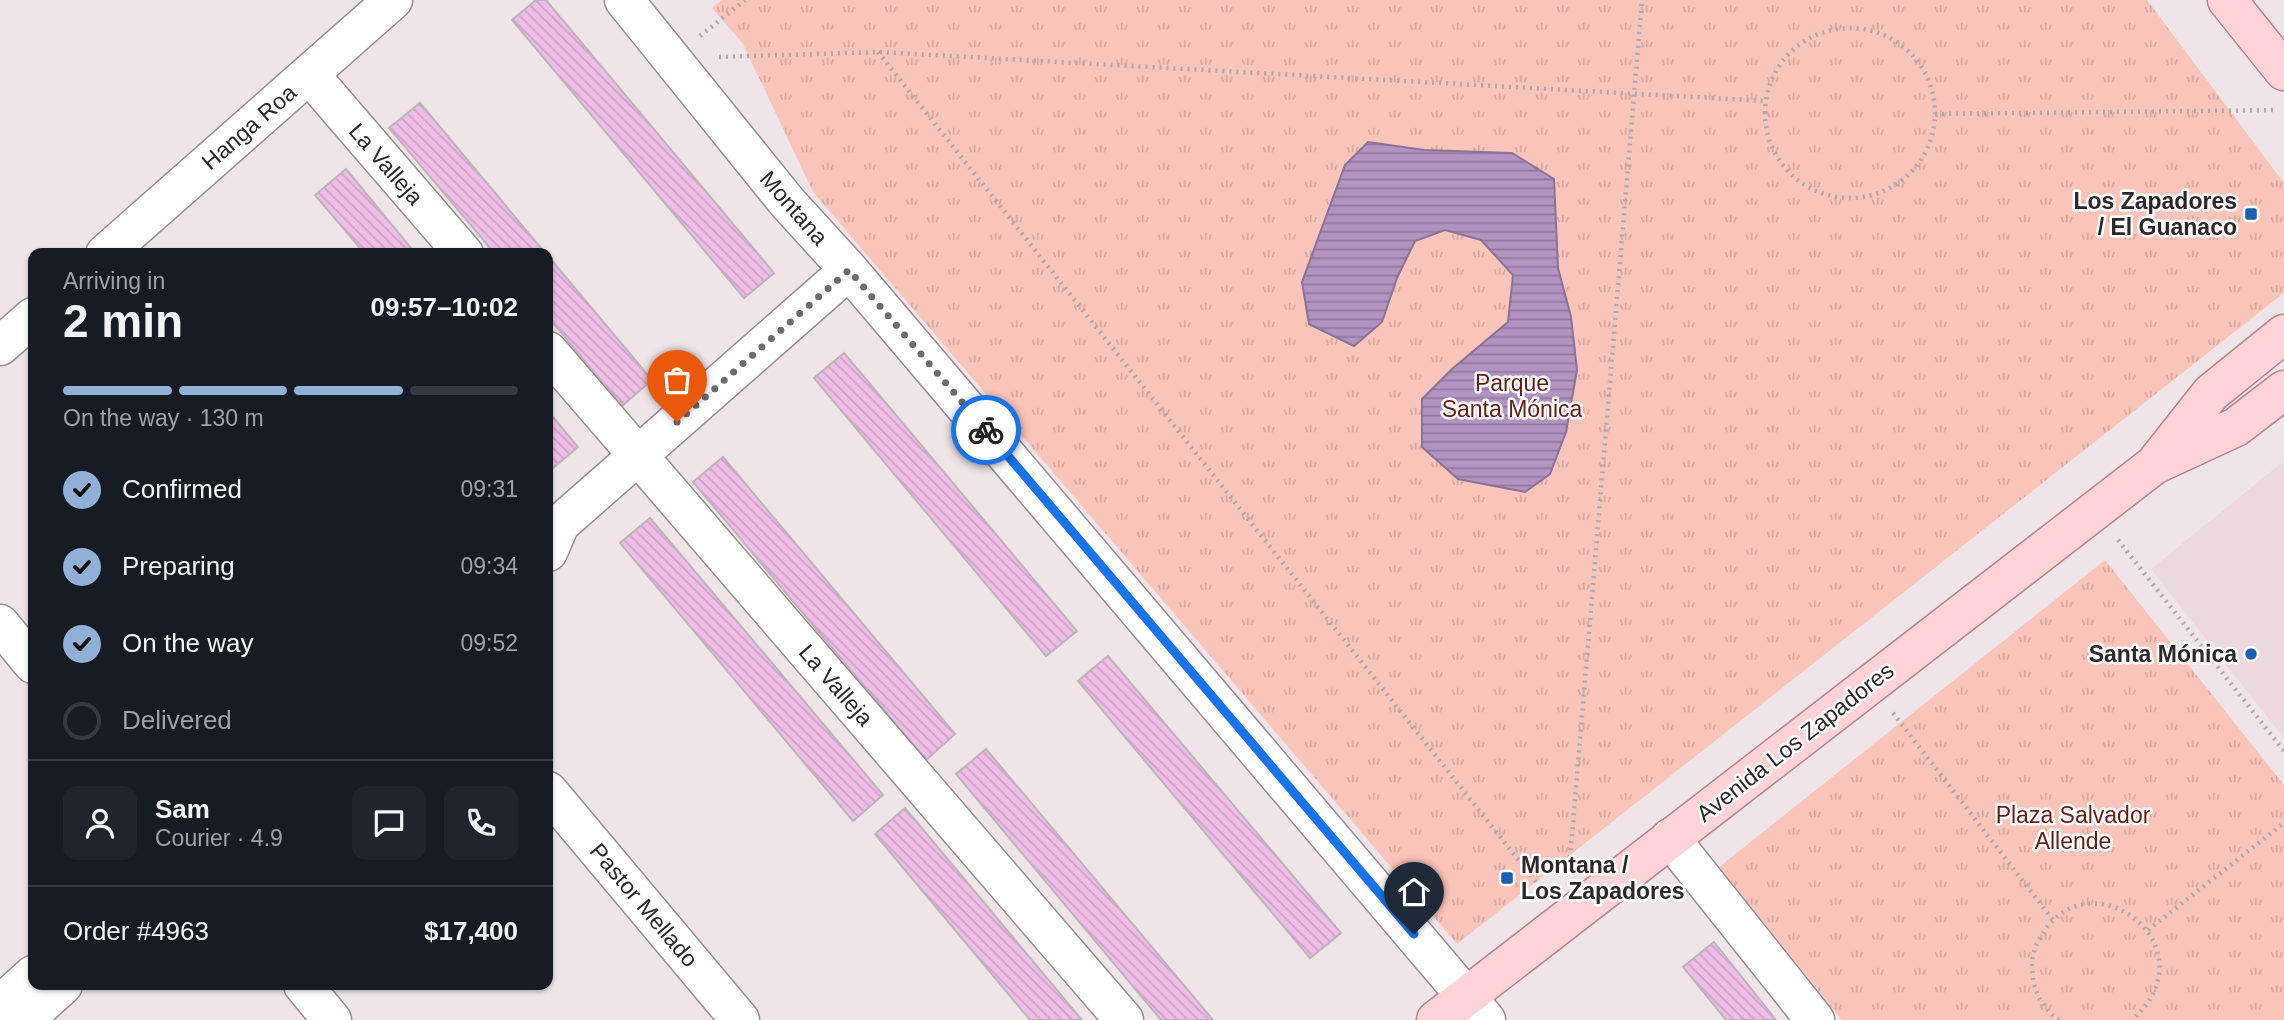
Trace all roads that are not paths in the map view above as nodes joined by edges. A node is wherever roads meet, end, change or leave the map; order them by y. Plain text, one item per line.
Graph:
1 (393, 0) edge
2 (624, 0) edge
3 (2227, 0) edge
4 (2272, 37) edge
5 (2284, 71) edge
6 (309, 74) junction
7 (112, 248) edge
8 (459, 248) edge
9 (849, 270) junction
10 (28, 321) edge
11 (2284, 334) edge
12 (0, 346) edge
13 (553, 357) edge
14 (2284, 390) edge
15 (638, 456) junction
16 (2154, 465) junction
17 (553, 533) edge
18 (0, 624) edge
19 (28, 658) edge
20 (553, 796) edge
21 (1670, 838) junction
22 (28, 980) edge
23 (58, 990) edge
24 (307, 990) edge
25 (0, 1005) edge
26 (1476, 1008) edge
27 (24, 1020) edge
28 (332, 1020) edge
29 (740, 1020) edge
30 (1124, 1020) edge
31 (1436, 1020) edge
32 (1815, 1020) edge

1 - 6 street, Hanga Roa
2 - 9 street, Montana
3 - 4 main road
4 - 5 main road
6 - 7 street, Hanga Roa
6 - 8 street, La Valleja
9 - 15 street
9 - 26 street, Montana
10 - 12 street
11 - 16 main road, Avenida Los Zapadores
13 - 15 street, La Valleja
14 - 16 main road, Avenida Los Zapadores
15 - 17 street
15 - 30 street, La Valleja
16 - 21 main road, Avenida Los Zapadores
18 - 19 street
20 - 29 street, Pastor Mellado
21 - 26 main road, Avenida Los Zapadores
21 - 32 street
22 - 25 street
23 - 27 street
24 - 28 street
26 - 31 main road, Avenida Los Zapadores

